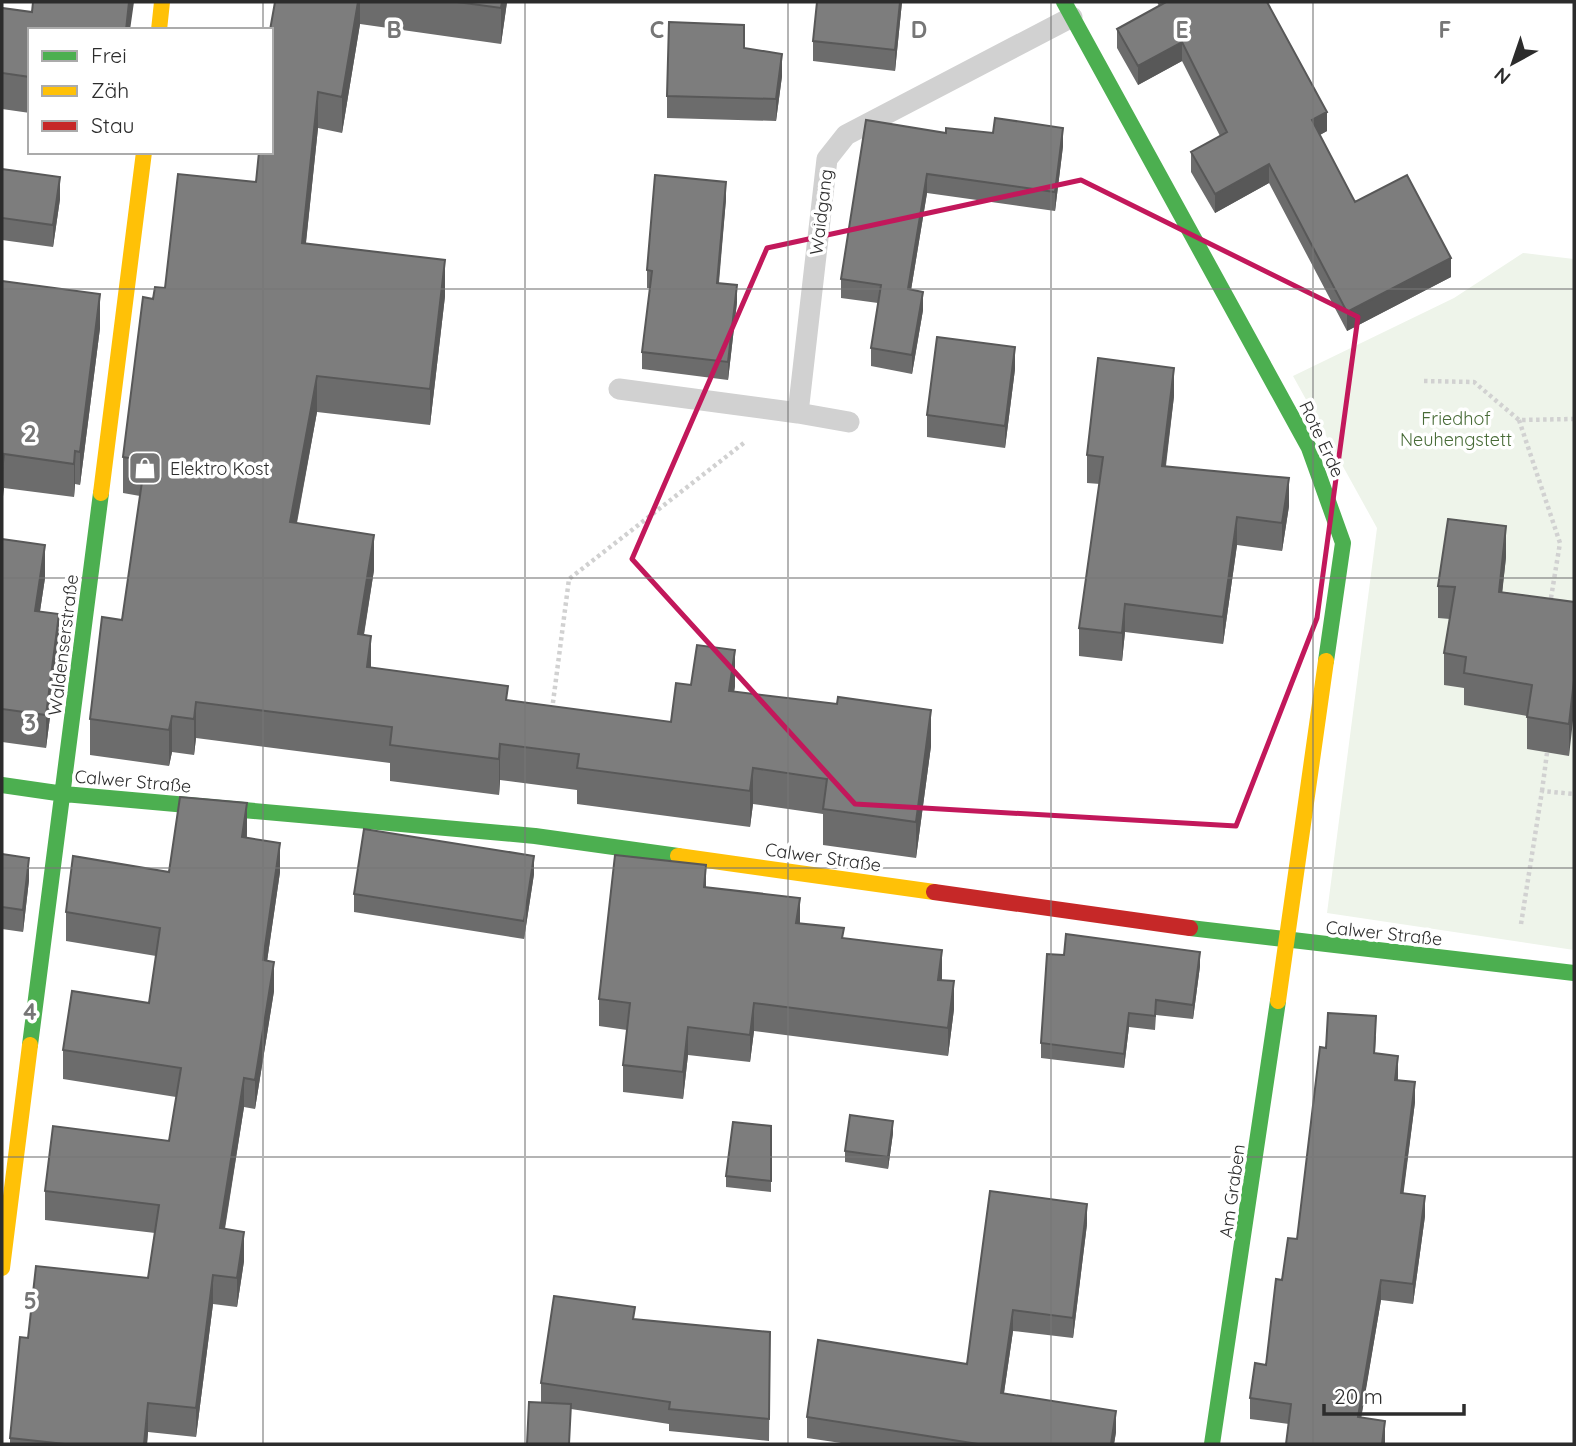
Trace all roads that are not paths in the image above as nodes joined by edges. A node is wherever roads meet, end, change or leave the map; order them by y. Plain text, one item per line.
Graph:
1 (162, 2) edge
2 (1068, 10) edge
3 (159, 28) edge
4 (144, 154) edge
5 (619, 389) dead end
6 (798, 414) junction
7 (849, 422) dead end
8 (2, 785) edge
9 (64, 794) junction
10 (1288, 942) junction
11 (1574, 973) edge
12 (2, 1268) edge
13 (1212, 1444) edge

1 - 3 street
2 - 6 lane, Waidgang
2 - 10 street, Rote Erde
4 - 9 street, Waldenserstraße
5 - 6 lane
6 - 7 lane
8 - 9 street, Calwer Straße
9 - 10 street, Calwer Straße
9 - 12 street, Waldenserstraße
10 - 11 street, Calwer Straße
10 - 13 street, Am Graben

